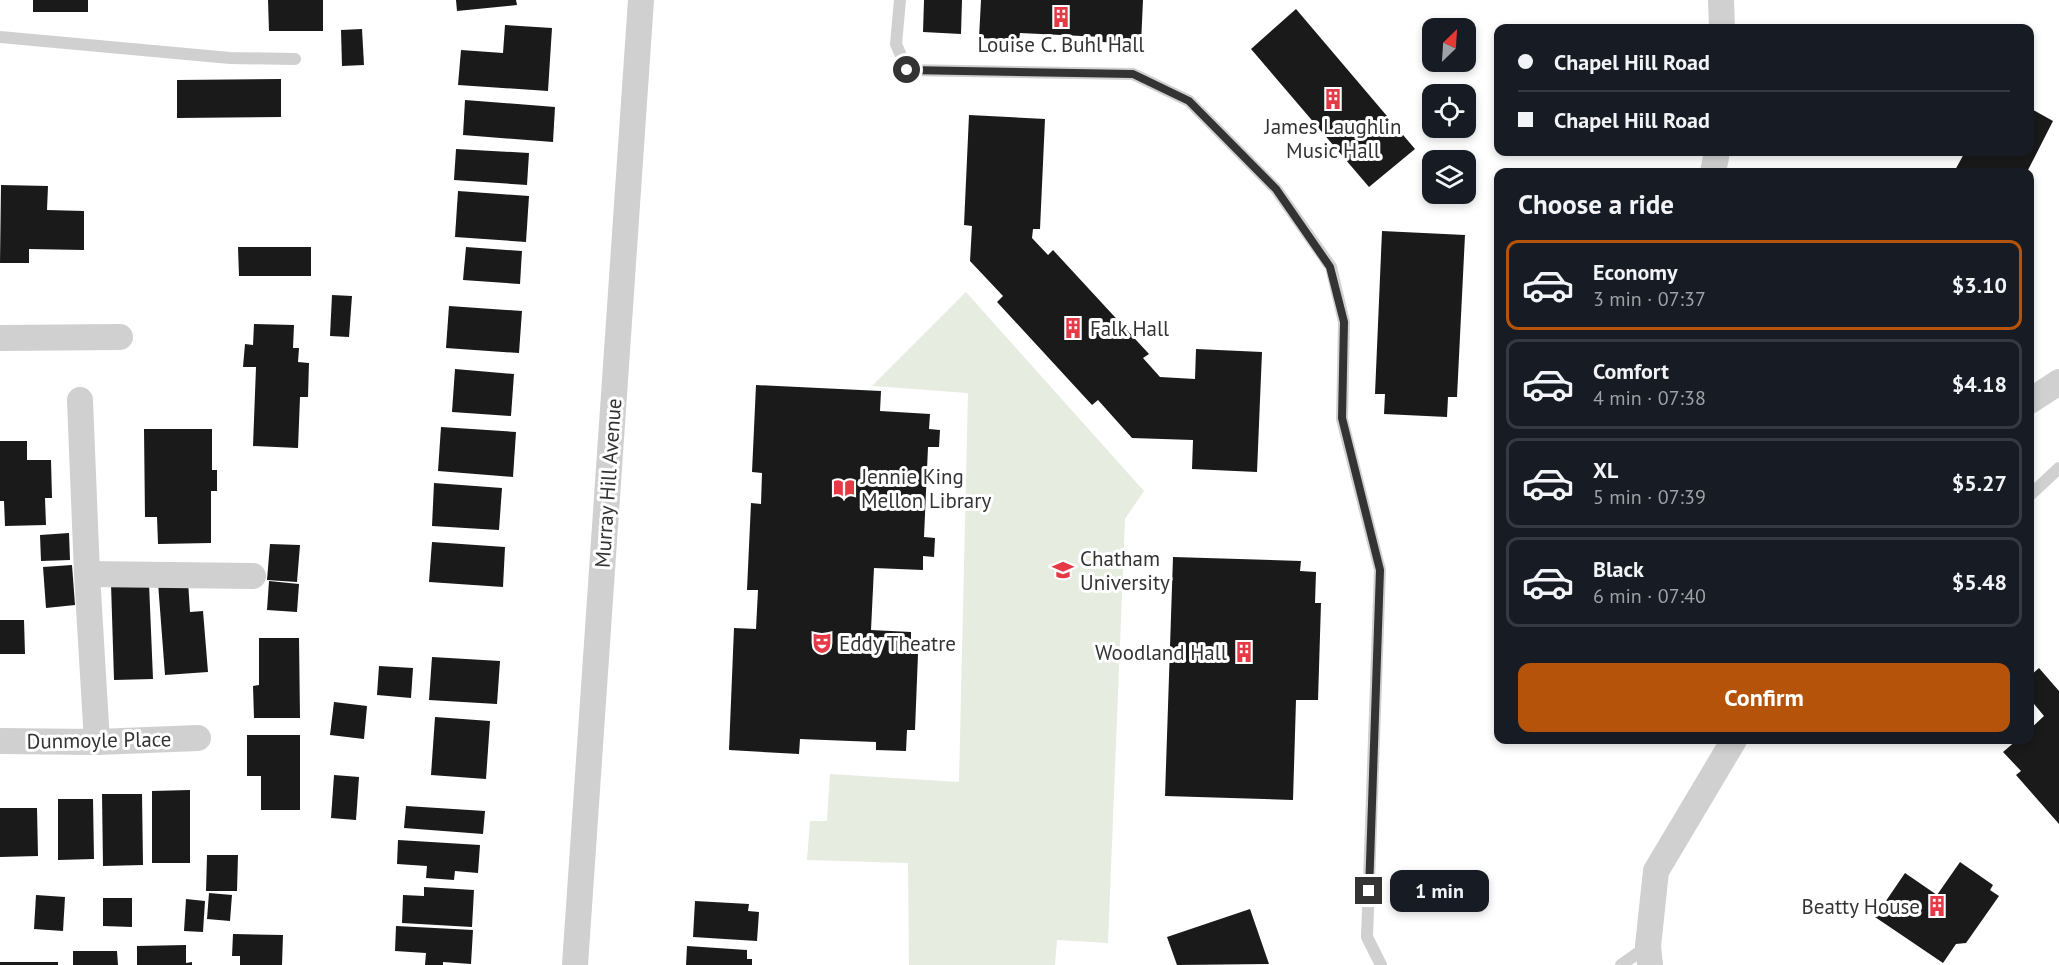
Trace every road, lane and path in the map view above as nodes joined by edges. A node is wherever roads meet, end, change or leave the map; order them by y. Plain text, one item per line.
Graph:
1 (641, 0) edge
2 (900, 0) edge
3 (1721, 0) edge
4 (1722, 24) edge
5 (0, 37) edge
6 (295, 59) dead end
7 (120, 337) dead end
8 (0, 338) edge
9 (2059, 382) edge
10 (2034, 398) edge
11 (80, 400) dead end
12 (2059, 468) edge
13 (2034, 491) edge
14 (87, 573) junction
15 (253, 576) dead end
16 (198, 738) dead end
17 (0, 741) edge
18 (97, 742) junction
19 (1732, 744) edge
20 (1649, 955) edge
21 (575, 965) edge
22 (1381, 965) edge
23 (1621, 965) edge

1 - 21 street, Murray Hill Avenue
2 - 22 lane
3 - 4 street
5 - 6 lane
7 - 8 street
9 - 10 street
11 - 14 street
12 - 13 lane
14 - 15 street
14 - 18 street
16 - 18 street, Dunmoyle Place
17 - 18 street, Dunmoyle Place
19 - 20 street
20 - 23 lane

